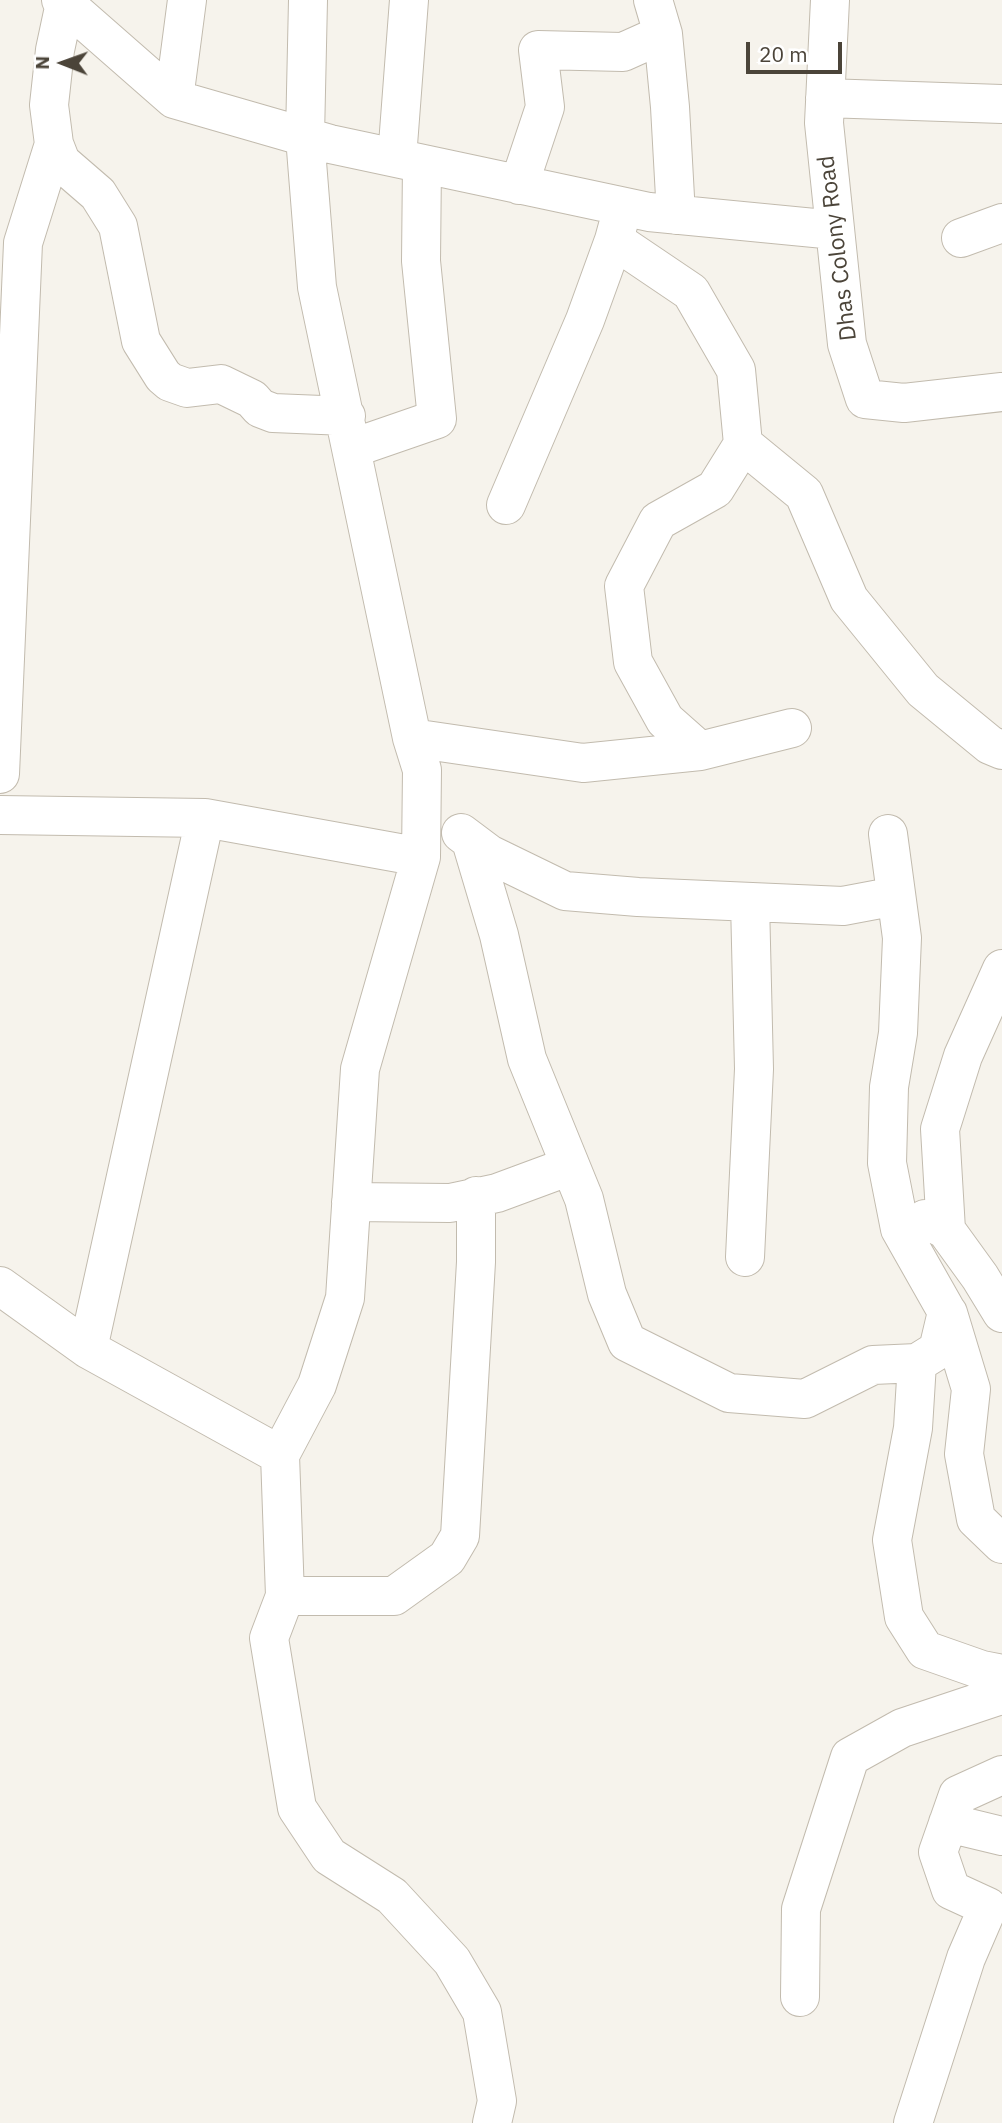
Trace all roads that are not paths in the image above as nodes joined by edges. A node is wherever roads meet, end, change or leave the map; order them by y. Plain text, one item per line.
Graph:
1 (187, 0) edge
2 (309, 0) edge
3 (409, 0) edge
4 (830, 0) edge
5 (63, 1) edge
6 (658, 17) edge
7 (825, 98) junction
8 (174, 99) junction
9 (1002, 104) edge
10 (304, 136) junction
11 (54, 144) junction
12 (410, 161) junction
13 (519, 184) junction
14 (676, 215) junction
15 (618, 223) junction
16 (1002, 223) edge
17 (835, 230) junction
18 (961, 238) dead end
19 (1002, 392) edge
20 (349, 432) junction
21 (743, 444) junction
22 (506, 505) dead end
23 (792, 728) dead end
24 (412, 738) junction
25 (1002, 750) edge
26 (699, 751) junction
27 (0, 774) edge
28 (422, 803) junction
29 (0, 815) edge
30 (205, 818) junction
31 (888, 834) dead end
32 (471, 841) junction
33 (421, 858) junction
34 (896, 896) junction
35 (750, 902) junction
36 (1002, 970) edge
37 (570, 1166) junction
38 (477, 1196) junction
39 (351, 1202) junction
40 (895, 1202) junction
41 (946, 1230) junction
42 (745, 1256) dead end
43 (0, 1286) edge
44 (947, 1312) junction
45 (1002, 1313) edge
46 (88, 1349) junction
47 (917, 1363) junction
48 (280, 1455) junction
49 (1002, 1544) edge
50 (285, 1596) junction
51 (1002, 1674) edge
52 (1002, 1685) edge
53 (1002, 1775) edge
54 (948, 1823) junction
55 (1002, 1836) edge
56 (800, 1997) dead end
57 (492, 2123) edge
58 (913, 2123) edge

1 - 8 street
2 - 10 street
3 - 12 street
4 - 7 street, Dhas Colony Road
5 - 8 street
5 - 11 street
6 - 13 street
6 - 14 street
7 - 9 street
7 - 17 street, Dhas Colony Road
8 - 10 street
10 - 12 street
10 - 20 street
11 - 20 street
11 - 27 street
12 - 13 street
12 - 20 street
13 - 15 street
14 - 15 street
14 - 17 street
15 - 21 street
15 - 22 street
16 - 18 street
17 - 19 street, Dhas Colony Road
20 - 24 street
21 - 25 street
21 - 26 street
23 - 26 street
24 - 26 street
24 - 28 street
28 - 32 street
28 - 33 street
29 - 30 street
30 - 33 street
30 - 46 street
31 - 34 street
32 - 35 street
32 - 37 street
33 - 39 street
34 - 35 street
34 - 40 street
35 - 42 street
36 - 41 street
37 - 38 street
37 - 47 street
38 - 39 street
38 - 50 street
39 - 48 street
40 - 41 street
40 - 44 street
41 - 45 street
43 - 46 street
44 - 47 street
44 - 49 street
46 - 48 street
47 - 51 street
48 - 50 street
50 - 57 street
52 - 56 street
53 - 54 street
54 - 55 street
54 - 58 street

